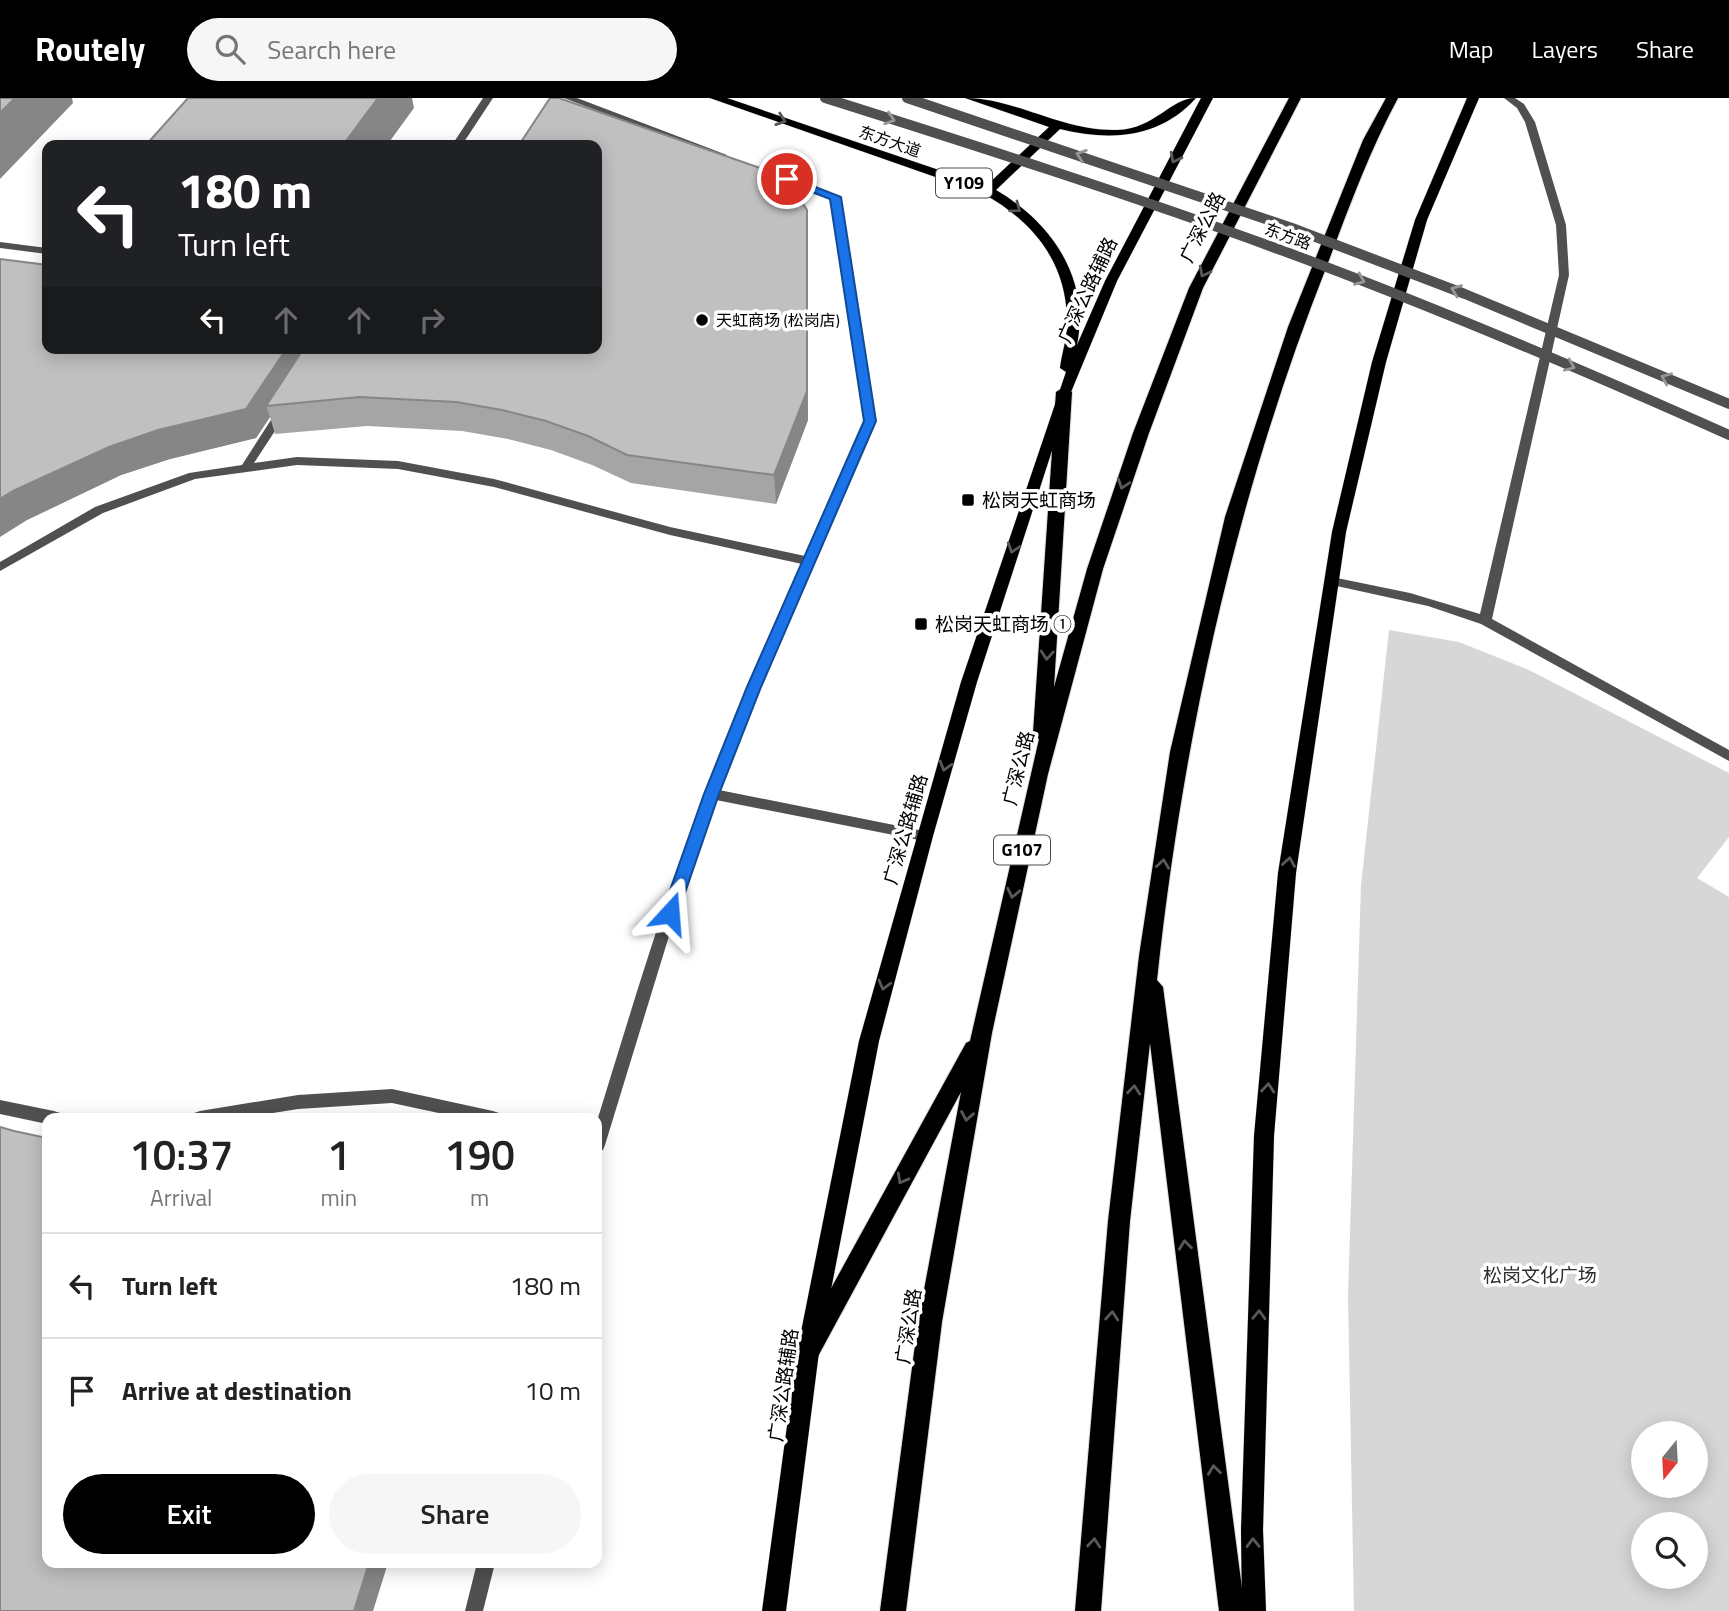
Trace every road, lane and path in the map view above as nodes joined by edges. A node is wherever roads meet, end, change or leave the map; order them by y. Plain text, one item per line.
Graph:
1 (488, 98) edge
2 (569, 98) edge
3 (716, 98) edge
4 (825, 98) edge
5 (907, 98) edge
6 (971, 98) edge
7 (1190, 98) edge
8 (1207, 98) edge
9 (1295, 98) edge
10 (1392, 98) edge
11 (1473, 98) edge
12 (1509, 98) edge
13 (1058, 125) junction
14 (460, 140) edge
15 (734, 159) edge
16 (760, 169) edge
17 (988, 191) junction
18 (0, 246) edge
19 (42, 250) edge
20 (1064, 392) junction
21 (288, 403) edge
22 (1729, 404) edge
23 (1729, 435) edge
24 (245, 469) junction
25 (809, 561) junction
26 (0, 567) edge
27 (1332, 581) junction
28 (1485, 621) junction
29 (1729, 756) edge
30 (1039, 774) junction
31 (711, 794) junction
32 (924, 836) junction
33 (1149, 956) junction
34 (982, 1033) junction
35 (0, 1107) edge
36 (231, 1113) edge
37 (469, 1113) edge
38 (42, 1116) edge
39 (602, 1126) edge
40 (808, 1352) junction
41 (485, 1568) edge
42 (474, 1611) edge
43 (774, 1611) edge
44 (893, 1611) edge
45 (1088, 1611) edge
46 (1232, 1611) edge
47 (1254, 1611) edge

1 - 14 street
2 - 15 street
3 -> 17 main road, 东方大道 / Y109
4 -> 23 street, 东方路, bridge
22 -> 5 street, 东方路, bridge
6 - 13 main road
7 - 13 main road
8 -> 20 main road, 广深公路辅路
9 -> 30 highway, 广深公路 / G107
33 -> 10 highway
11 - 27 main road
12 - 28 street
13 - 17 main road
16 - 25 street
17 -> 20 main road, 东方大道 / Y109
18 - 19 street
20 -> 30 highway
20 -> 32 main road, 广深公路辅路
21 - 24 street
24 - 25 street
24 - 26 street
25 - 31 street
27 - 28 street
47 -> 27 main road
28 - 29 street
30 -> 34 highway, 广深公路 / G107
31 - 32 street
31 - 39 street
32 -> 40 main road, 广深公路辅路
45 -> 33 highway
46 -> 33 highway
34 -> 40 highway
34 -> 44 highway, 广深公路 / G107
35 - 38 street
36 - 37 street
40 - 43 main road, 广深公路辅路
41 - 42 street

